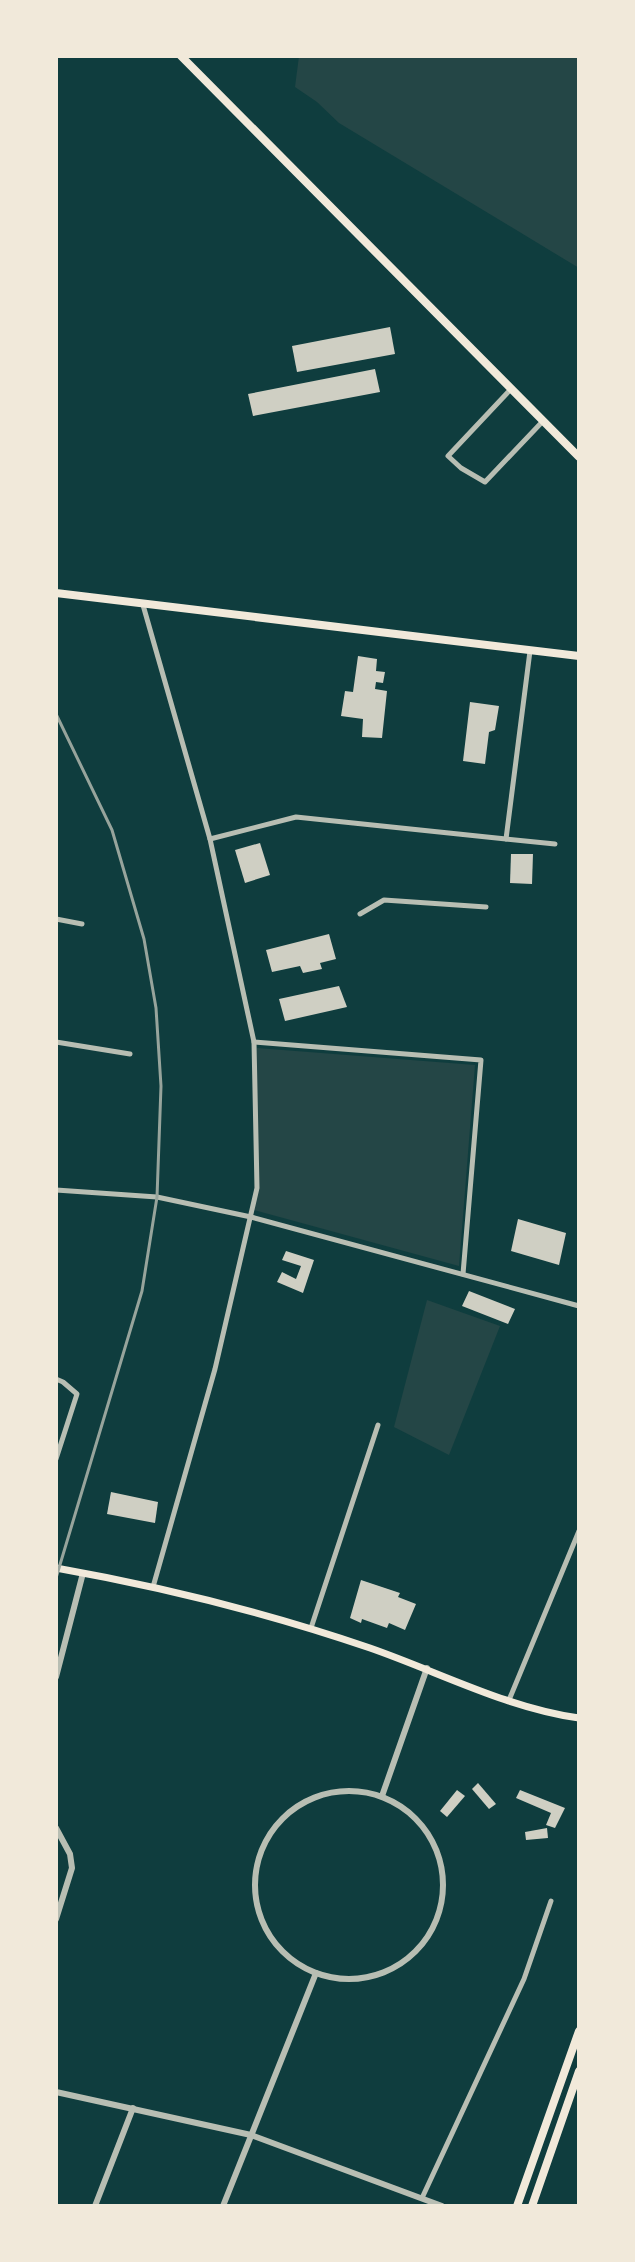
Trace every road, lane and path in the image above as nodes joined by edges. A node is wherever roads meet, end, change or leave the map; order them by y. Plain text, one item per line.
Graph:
1 (181, 56) edge
2 (511, 389) junction
3 (543, 421) junction
4 (579, 457) edge
5 (56, 593) edge
6 (143, 605) junction
7 (530, 650) junction
8 (579, 656) edge
9 (210, 839) junction
10 (506, 839) junction
11 (555, 844) dead end
12 (486, 907) dead end
13 (360, 914) dead end
14 (56, 919) edge
15 (82, 924) dead end
16 (56, 1042) edge
17 (254, 1042) junction
18 (130, 1054) dead end
19 (56, 1190) edge
20 (251, 1217) junction
21 (463, 1274) junction
22 (579, 1306) edge
23 (56, 1379) edge
24 (378, 1425) dead end
25 (56, 1459) edge
26 (579, 1531) edge
27 (56, 1568) edge
28 (83, 1573) junction
29 (153, 1587) junction
30 (311, 1628) junction
31 (427, 1668) junction
32 (56, 1677) edge
33 (509, 1701) junction
34 (579, 1718) edge
35 (382, 1796) junction
36 (56, 1828) edge
37 (551, 1901) dead end
38 (56, 1919) edge
39 (316, 1973) junction
40 (579, 2031) edge
41 (579, 2071) edge
42 (56, 2092) edge
43 (133, 2108) junction
44 (251, 2135) junction
45 (422, 2198) junction
46 (95, 2206) edge
47 (223, 2206) edge
48 (442, 2206) edge
49 (517, 2206) edge
50 (532, 2206) edge

1 - 2 highway
2 - 3 highway
2 - 3 street
3 - 4 highway
5 - 6 highway
6 - 7 highway
6 - 9 street
7 - 8 highway
7 - 10 street
9 - 10 street
9 - 17 street
10 - 11 street
12 - 13 street
14 - 15 street
16 - 18 street
17 - 20 street
17 - 21 street
19 - 20 street
20 - 21 street
20 - 29 street
21 - 22 street
23 - 25 street
24 - 30 street
26 - 33 street
27 - 28 main road
28 - 29 main road
28 - 32 street
29 - 30 main road
30 - 31 main road
31 - 33 main road
31 - 35 street
33 - 34 main road
35 - 39 street
35 - 39 street
36 - 38 street
37 - 45 street
39 - 44 street
40 - 49 highway
41 - 50 highway
42 - 43 street
43 - 44 street
43 - 46 street
44 - 45 street
44 - 47 street
45 - 48 street

